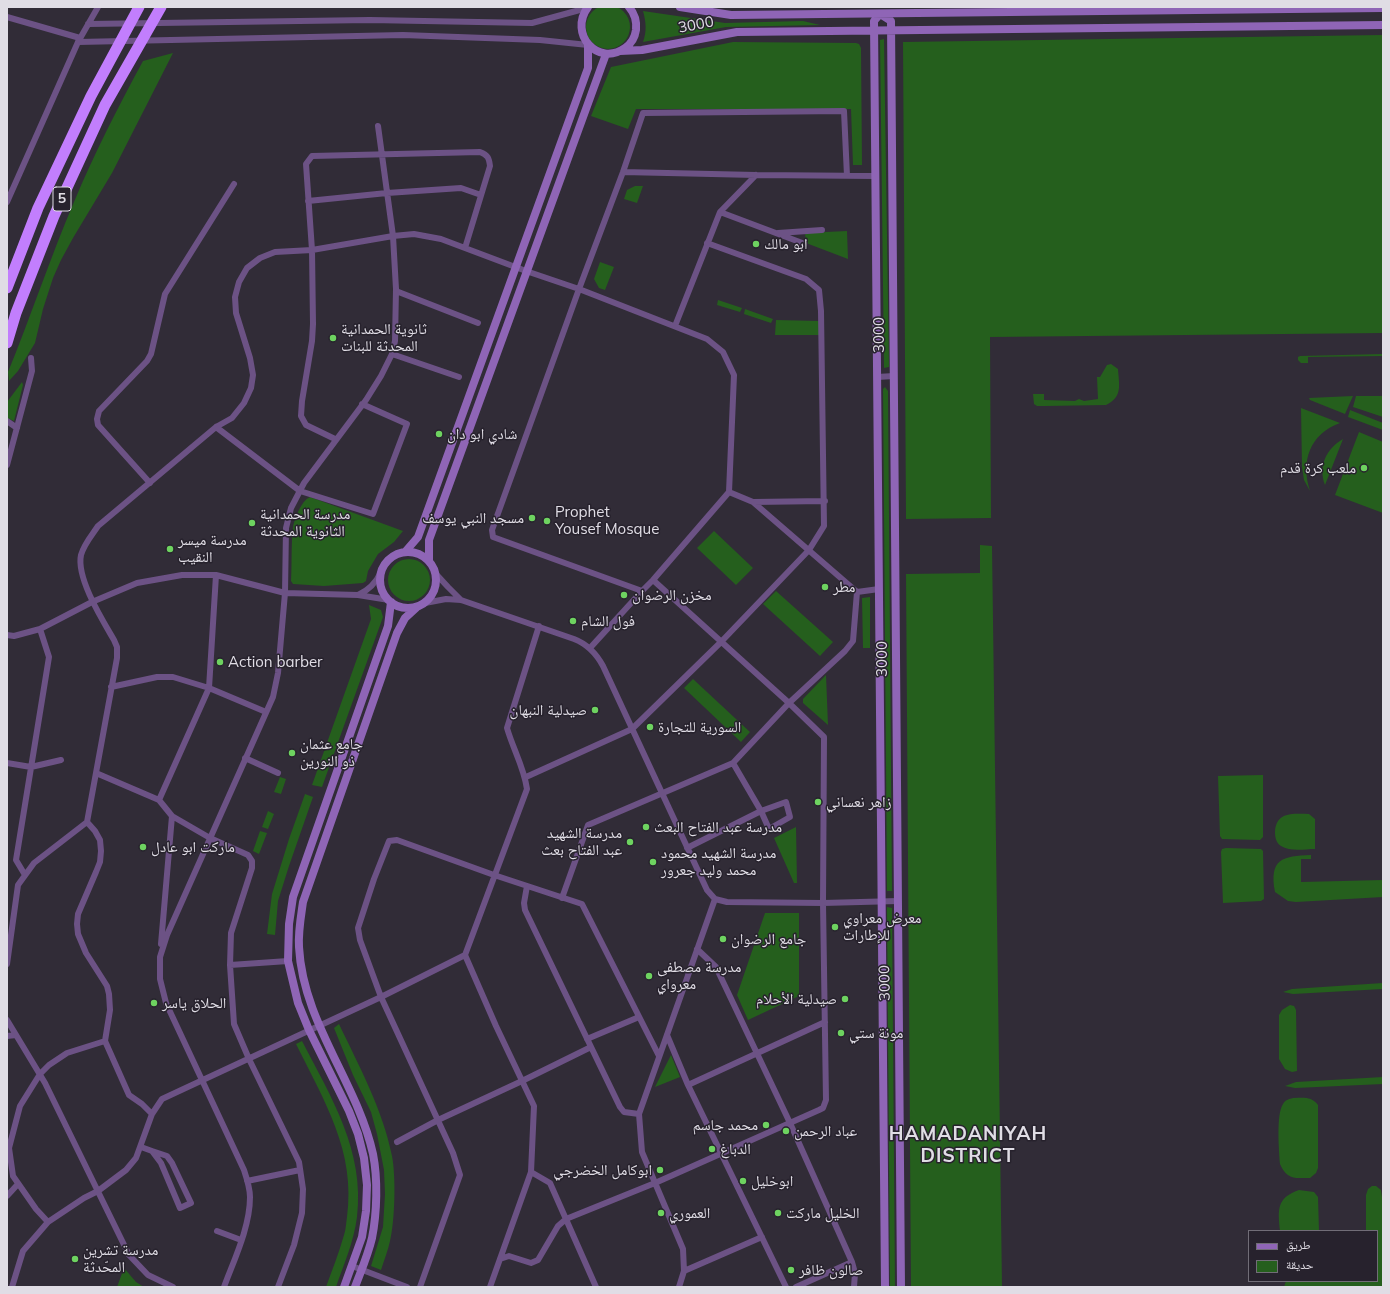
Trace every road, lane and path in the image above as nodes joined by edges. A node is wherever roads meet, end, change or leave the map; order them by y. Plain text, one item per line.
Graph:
1 (98, 7) edge
2 (138, 7) edge
3 (161, 7) edge
4 (588, 7) edge
5 (629, 7) edge
6 (680, 7) edge
7 (1217, 8) edge
8 (1383, 8) edge
9 (880, 10) edge
10 (7, 17) edge
11 (88, 24) junction
12 (1383, 25) edge
13 (891, 30) junction
14 (874, 31) junction
15 (79, 40) junction
16 (588, 45) junction
17 (620, 51) junction
18 (606, 54) junction
19 (378, 126) dead end
20 (382, 154) junction
21 (623, 172) junction
22 (756, 175) junction
23 (847, 176) junction
24 (875, 176) junction
25 (234, 184) dead end
26 (387, 193) junction
27 (481, 195) junction
28 (308, 201) junction
29 (7, 202) edge
30 (720, 212) junction
31 (822, 230) dead end
32 (776, 233) junction
33 (393, 236) junction
34 (707, 243) junction
35 (805, 244) dead end
36 (465, 248) junction
37 (312, 250) junction
38 (516, 267) junction
39 (526, 271) junction
40 (7, 288) edge
41 (579, 289) junction
42 (396, 291) junction
43 (478, 323) dead end
44 (675, 326) junction
45 (7, 343) edge
46 (392, 354) junction
47 (31, 358) dead end
48 (894, 376) junction
49 (459, 377) dead end
50 (877, 377) junction
51 (362, 404) junction
52 (7, 421) edge
53 (216, 427) junction
54 (17, 428) junction
55 (335, 439) junction
56 (7, 465) edge
57 (150, 483) junction
58 (300, 491) junction
59 (730, 492) junction
60 (825, 501) junction
61 (753, 502) junction
62 (809, 550) junction
63 (405, 552) junction
64 (429, 561) junction
65 (381, 572) junction
66 (216, 574) junction
67 (436, 574) junction
68 (653, 580) junction
69 (879, 589) junction
70 (642, 591) junction
71 (857, 592) junction
72 (285, 593) junction
73 (358, 595) junction
74 (461, 600) junction
75 (390, 601) junction
76 (92, 602) junction
77 (425, 603) junction
78 (417, 607) junction
79 (539, 626) junction
80 (40, 629) junction
81 (7, 635) edge
82 (721, 642) junction
83 (590, 648) junction
84 (111, 687) junction
85 (209, 688) junction
86 (789, 703) junction
87 (266, 712) junction
88 (632, 729) junction
89 (245, 758) junction
90 (61, 760) dead end
91 (7, 763) edge
92 (733, 763) junction
93 (31, 767) junction
94 (96, 773) junction
95 (278, 773) dead end
96 (526, 777) junction
97 (662, 794) junction
98 (159, 800) junction
99 (761, 812) junction
100 (172, 816) junction
101 (87, 822) junction
102 (210, 838) junction
103 (314, 838) junction
104 (324, 842) junction
105 (687, 848) junction
106 (494, 875) junction
107 (25, 876) junction
108 (528, 886) junction
109 (562, 898) junction
110 (715, 899) junction
111 (898, 901) junction
112 (882, 902) junction
113 (823, 903) junction
114 (697, 949) junction
115 (465, 955) junction
116 (160, 957) junction
117 (288, 961) junction
118 (7, 964) edge
119 (230, 965) junction
120 (381, 997) junction
121 (639, 1017) junction
122 (7, 1020) edge
123 (825, 1022) junction
124 (319, 1026) junction
125 (309, 1030) junction
126 (16, 1035) junction
127 (667, 1035) junction
128 (7, 1036) edge
129 (587, 1040) junction
130 (105, 1041) junction
131 (591, 1047) junction
132 (757, 1053) junction
133 (658, 1056) junction
134 (249, 1059) junction
135 (40, 1074) junction
136 (202, 1081) junction
137 (522, 1081) junction
138 (688, 1085) junction
139 (152, 1114) junction
140 (639, 1114) junction
141 (438, 1120) junction
142 (790, 1123) junction
143 (9, 1139) edge
144 (397, 1142) dead end
145 (141, 1147) junction
146 (152, 1151) junction
147 (721, 1154) junction
148 (10, 1159) junction
149 (7, 1167) edge
150 (300, 1170) junction
151 (531, 1172) junction
152 (247, 1181) junction
153 (655, 1183) junction
154 (18, 1184) junction
155 (98, 1191) junction
156 (7, 1196) edge
157 (566, 1219) junction
158 (48, 1222) junction
159 (217, 1232) dead end
160 (762, 1237) junction
161 (241, 1240) junction
162 (500, 1259) junction
163 (852, 1262) junction
164 (352, 1266) junction
165 (361, 1270) junction
166 (684, 1271) junction
167 (12, 1287) edge
168 (173, 1287) edge
169 (224, 1287) edge
170 (278, 1287) edge
171 (344, 1287) edge
172 (355, 1287) edge
173 (407, 1287) edge
174 (420, 1287) edge
175 (490, 1287) edge
176 (596, 1287) edge
177 (679, 1287) edge
178 (786, 1287) edge
179 (796, 1287) edge
180 (854, 1287) edge
181 (885, 1287) edge
182 (901, 1287) edge

1 - 11 street
2 - 40 highway, 5
3 - 45 highway, 5
4 - 11 street
4 - 16 street
5 - 17 street
6 - 9 street
7 - 8 street
7 - 9 street
9 - 13 street
9 - 14 street, 3000
10 - 15 street
11 - 15 street
12 - 13 street, 3000
13 - 14 street, 3000
13 - 48 street, 3000
14 - 17 street, 3000
14 - 24 street, 3000
15 - 16 street
15 - 29 street
16 - 18 street
16 - 38 street
17 - 18 street, 3000
18 - 39 street
19 - 20 street
20 - 26 street
20 - 27 street
20 - 28 street
21 - 22 street
21 - 23 street
21 - 41 street
22 - 23 street
22 - 30 street
23 - 24 street
24 - 50 street, 3000
25 - 57 street
26 - 27 street
26 - 28 street
26 - 33 street
27 - 36 street
28 - 37 street
30 - 32 street
30 - 34 street
31 - 32 street
32 - 35 street
33 - 36 street
33 - 37 street
33 - 42 street
34 - 44 street
34 - 60 street
36 - 38 street
37 - 53 street
37 - 55 street
38 - 39 street
38 - 63 street
39 - 41 street
39 - 64 street
41 - 44 street
41 - 70 street
42 - 43 street
42 - 46 street
44 - 59 street
46 - 49 street
46 - 51 street
47 - 54 street
48 - 50 street
48 - 111 street, 3000
50 - 69 street, 3000
51 - 55 street
51 - 58 street
52 - 54 street
53 - 57 street
53 - 58 street
54 - 56 street
55 - 58 street
57 - 76 street
58 - 72 street
59 - 61 street
59 - 68 street
60 - 61 street
60 - 62 street
61 - 62 street
62 - 71 street
62 - 82 street
63 - 64 street
63 - 65 street
64 - 67 street
65 - 73 street
65 - 75 street
66 - 72 street
66 - 76 street
66 - 85 street
67 - 74 street
67 - 77 street
68 - 70 street
68 - 82 street
69 - 71 street
69 - 112 street, 3000
70 - 83 street
71 - 86 street
72 - 73 street
72 - 87 street
73 - 75 street
74 - 77 street
74 - 79 street
75 - 78 street
75 - 103 street
76 - 80 street
76 - 84 street
77 - 78 street
78 - 104 street
79 - 83 street
79 - 96 street
80 - 81 street
80 - 93 street
82 - 86 street
82 - 88 street
83 - 88 street
84 - 85 street
84 - 94 street
85 - 87 street
85 - 98 street
86 - 92 street
86 - 113 street
87 - 89 street
88 - 96 street
88 - 97 street
89 - 95 street
89 - 102 street
90 - 93 street
91 - 93 street
92 - 97 street
92 - 99 street
93 - 107 street
94 - 98 street
94 - 101 street
96 - 106 street
97 - 105 street
97 - 109 street
98 - 100 street
99 - 99 street
99 - 105 street
100 - 102 street
100 - 116 street
101 - 107 street
101 - 130 street
102 - 116 street
102 - 119 street
103 - 104 street
103 - 117 street
104 - 124 street
105 - 110 street
106 - 108 street
106 - 115 street
106 - 120 street
107 - 118 street
108 - 109 street
108 - 129 street
109 - 121 street
110 - 113 street
110 - 114 street
111 - 112 street
111 - 182 street, 3000
112 - 113 street
112 - 181 street, 3000
113 - 123 street
114 - 127 street
114 - 132 street
115 - 120 street
115 - 137 street
116 - 136 street
117 - 119 street
117 - 125 street
119 - 134 street
120 - 124 street
120 - 141 street
121 - 129 street
121 - 133 street
122 - 126 street
123 - 132 street
123 - 142 street
124 - 125 street
124 - 165 street
125 - 134 street
125 - 164 street
126 - 128 street
126 - 135 street
127 - 133 street
127 - 138 street
129 - 131 street
130 - 135 street
130 - 139 street
131 - 137 street
131 - 140 street
132 - 138 street
132 - 142 street
133 - 140 street
134 - 136 street
134 - 150 street
135 - 143 street
135 - 155 street
136 - 139 street
136 - 152 street
137 - 141 street
137 - 151 street
138 - 147 street
139 - 145 street
140 - 153 street
141 - 144 street
141 - 174 street
142 - 147 street
142 - 163 street
143 - 148 street
145 - 146 street
145 - 155 street
146 - 146 street
147 - 153 street
147 - 160 street
148 - 149 street
148 - 154 street
150 - 152 street
150 - 170 street
151 - 157 street
151 - 162 street
152 - 161 street
153 - 157 street
153 - 166 street
154 - 156 street
154 - 158 street
155 - 158 street
155 - 168 street
157 - 162 street
157 - 176 street
158 - 167 street
159 - 161 street
160 - 166 street
160 - 178 street
161 - 169 street
162 - 175 street
163 - 179 street
163 - 180 street
164 - 165 street
164 - 171 street
165 - 172 street
165 - 173 street
166 - 177 street

